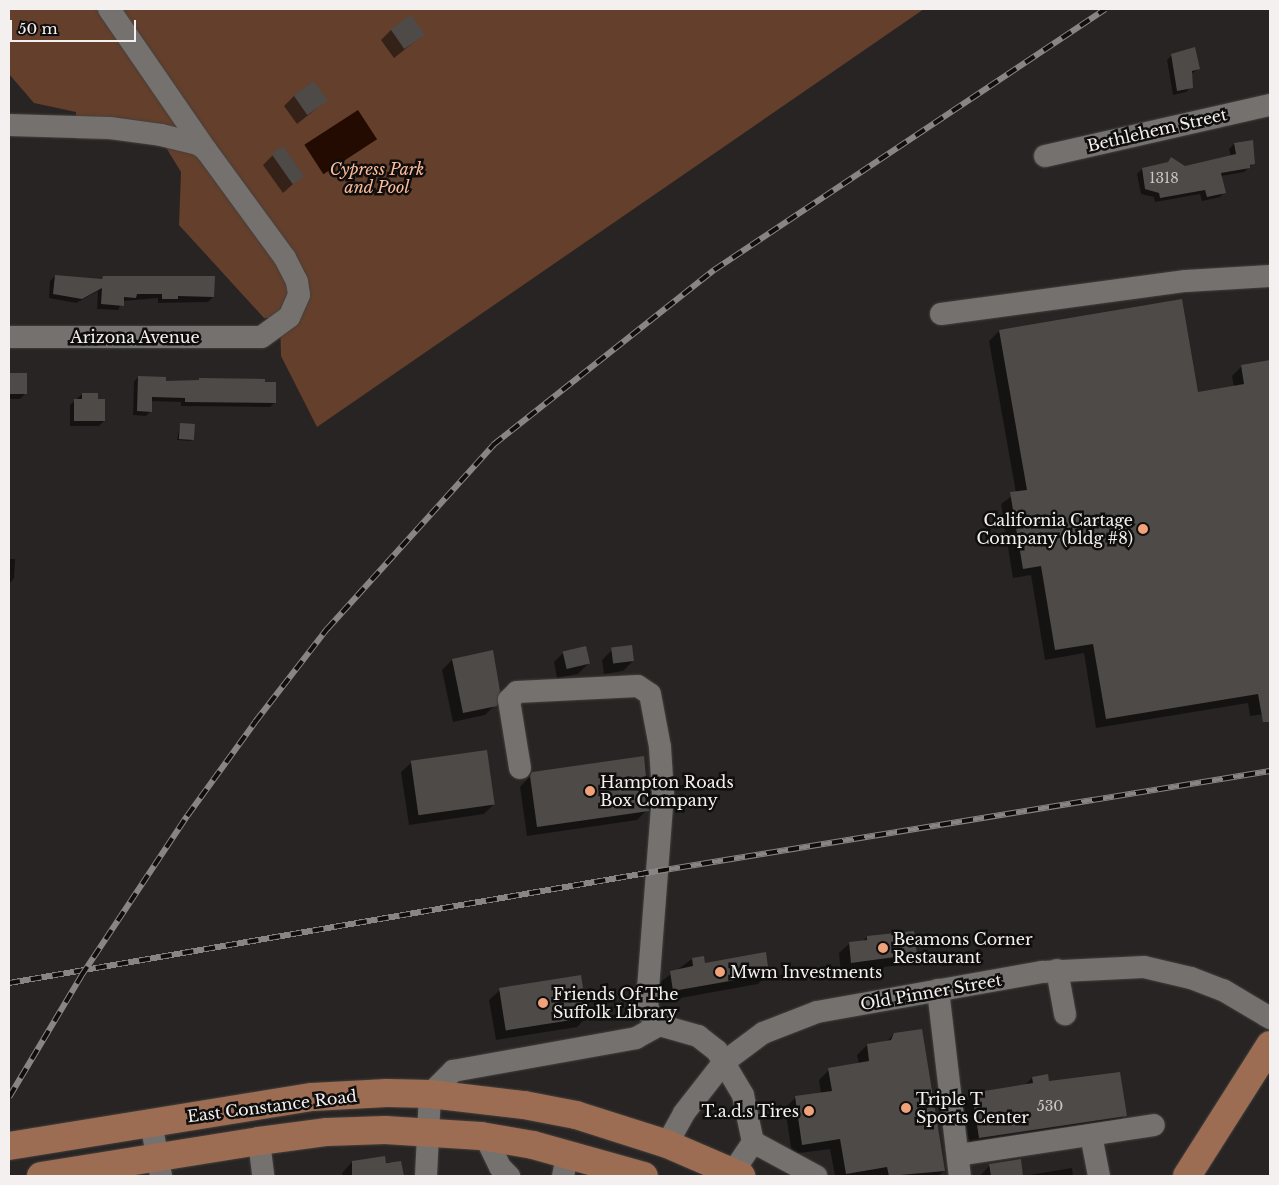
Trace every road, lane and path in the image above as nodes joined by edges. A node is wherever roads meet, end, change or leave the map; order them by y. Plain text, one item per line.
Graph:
1 (109, 9) edge
2 (1270, 105) edge
3 (9, 125) edge
4 (206, 150) junction
5 (1045, 156) dead end
6 (1270, 276) edge
7 (941, 314) dead end
8 (9, 337) edge
9 (520, 768) dead end
10 (1057, 970) junction
11 (938, 990) junction
12 (1065, 1014) dead end
13 (1270, 1018) edge
14 (659, 1025) junction
15 (1270, 1045) edge
16 (724, 1062) junction
17 (430, 1094) junction
18 (151, 1122) junction
19 (1154, 1125) dead end
20 (428, 1131) junction
21 (1091, 1135) junction
22 (485, 1136) junction
23 (259, 1141) junction
24 (753, 1142) junction
25 (667, 1144) junction
26 (9, 1146) edge
27 (566, 1165) edge
28 (159, 1166) edge
29 (959, 1166) edge
30 (737, 1174) edge
31 (41, 1176) edge
32 (263, 1176) edge
33 (426, 1176) edge
34 (509, 1176) edge
35 (644, 1176) edge
36 (816, 1176) edge
37 (1099, 1176) edge
38 (1187, 1176) edge

1 - 4 street
2 - 5 street, Bethlehem Street
3 - 4 street
4 - 8 street, Arizona Avenue
6 - 7 street
9 - 14 street
10 - 11 street, Old Pinner Street
10 - 12 street
10 - 13 street, Old Pinner Street
11 - 16 street, Old Pinner Street
11 - 29 street
14 - 16 street
14 - 17 street
15 - 38 main road
16 - 24 street
16 - 25 street, Old Pinner Street
17 - 18 main road, East Constance Road
17 - 20 street
17 - 25 main road, East Constance Road
18 - 26 main road, East Constance Road
18 - 28 street
19 - 21 street
20 - 22 main road, East Constance Road
20 - 23 main road, East Constance Road
20 - 33 street
21 - 29 street
21 - 37 street
22 - 27 main road, East Constance Road
22 - 34 street
23 - 28 main road, East Constance Road
23 - 32 street
24 - 30 street
24 - 36 street
25 - 30 main road, East Constance Road
27 - 35 main road, East Constance Road
28 - 31 main road, East Constance Road

